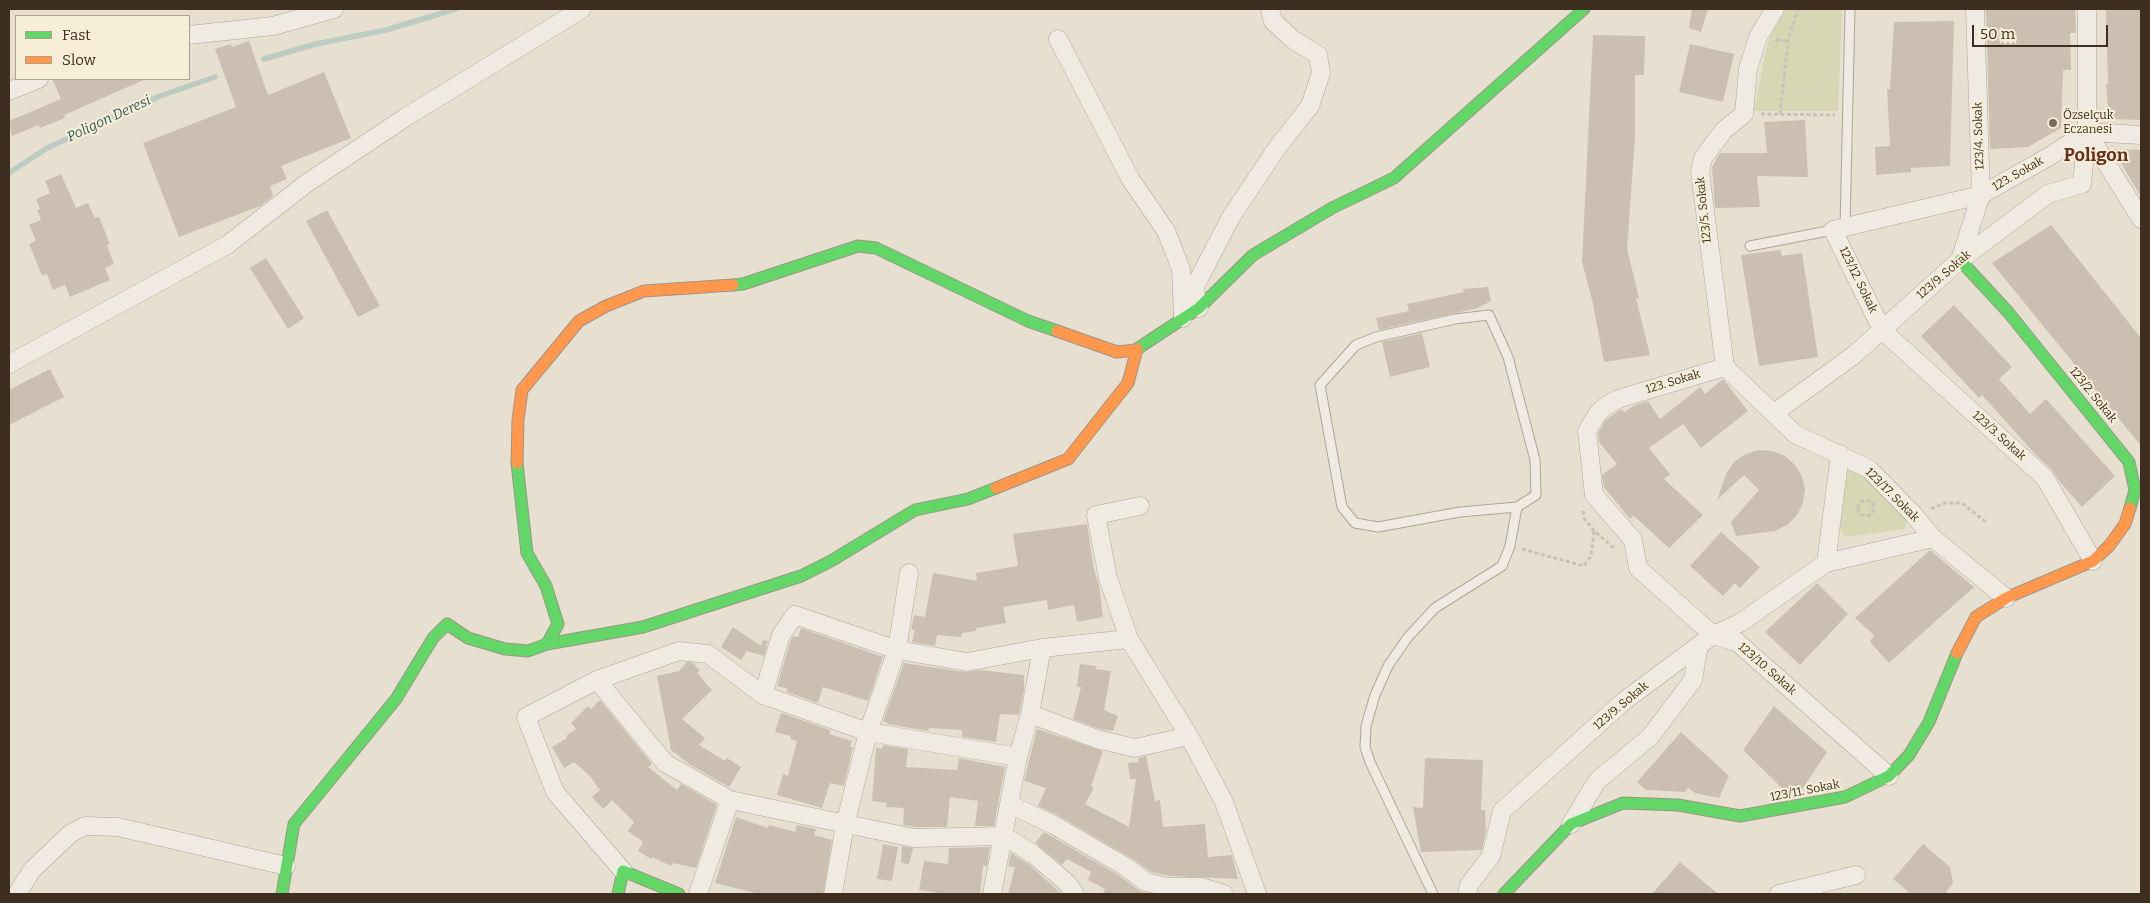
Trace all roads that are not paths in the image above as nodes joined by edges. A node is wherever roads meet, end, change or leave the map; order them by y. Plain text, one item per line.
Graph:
1 (334, 9) edge
2 (582, 9) edge
3 (1270, 9) edge
4 (1584, 9) edge
5 (1775, 9) edge
6 (1850, 9) edge
7 (1975, 9) edge
8 (2087, 9) edge
9 (190, 35) edge
10 (1058, 39) dead end
11 (36, 80) edge
12 (9, 91) edge
13 (2087, 132) junction
14 (2141, 134) edge
15 (1981, 195) junction
16 (2141, 219) edge
17 (1839, 228) junction
18 (1750, 246) dead end
19 (1960, 260) junction
20 (1199, 308) junction
21 (1183, 318) junction
22 (1882, 330) junction
23 (1136, 350) junction
24 (9, 364) edge
25 (1725, 367) junction
26 (1774, 413) junction
27 (1840, 454) junction
28 (1594, 495) joint
29 (1140, 506) dead end
30 (1517, 507) junction
31 (1934, 538) junction
32 (2093, 561) junction
33 (1826, 563) junction
34 (909, 573) dead end
35 (2006, 598) junction
36 (1129, 639) junction
37 (1706, 640) junction
38 (547, 644) junction
39 (1042, 648) junction
40 (898, 650) junction
41 (597, 680) junction
42 (762, 695) junction
43 (1030, 714) junction
44 (868, 732) junction
45 (1189, 736) junction
46 (1018, 757) junction
47 (1889, 776) junction
48 (730, 800) junction
49 (1010, 804) junction
50 (1571, 824) junction
51 (845, 825) junction
52 (1004, 836) junction
53 (286, 866) junction
54 (623, 871) junction
55 (1856, 875) dead end
56 (16, 894) edge
57 (282, 894) edge
58 (618, 894) edge
59 (679, 894) edge
60 (698, 894) edge
61 (833, 894) edge
62 (992, 894) edge
63 (1075, 894) edge
64 (1224, 894) edge
65 (1257, 894) edge
66 (1433, 894) edge
67 (1467, 894) edge
68 (1504, 894) edge
69 (1779, 894) edge

1 - 9 street
2 - 24 street
3 - 20 street
4 - 20 street
5 - 25 street, 123/5. Sokak
6 - 17 lane
7 - 15 street, 123/4. Sokak
8 - 13 street
10 - 21 street
11 - 12 street
13 - 14 street
13 - 15 street, 123. Sokak
13 - 16 street
13 - 19 street, 123/9. Sokak
15 - 17 street, 123. Sokak
15 - 19 street, 123/4. Sokak
17 - 18 lane
17 - 22 street, 123/12. Sokak
19 - 22 street, 123/9. Sokak
19 - 32 street, 123/2. Sokak
20 - 21 street
21 - 23 street
22 - 26 street, 123/9. Sokak
22 - 32 street, 123/3. Sokak
23 - 38 street
23 - 38 street
25 - 26 street, 123/17. Sokak
25 - 28 street, 123. Sokak
26 - 27 street, 123/17. Sokak
27 - 31 street, 123/17. Sokak
27 - 33 street
28 - 37 street, 123/10. Sokak
29 - 36 street
30 - 30 lane
30 - 66 lane
31 - 33 street, 123/9. Sokak
31 - 35 street, 123/17. Sokak
32 - 35 street, 123/11. Sokak
33 - 37 street, 123/9. Sokak
34 - 40 street
35 - 47 street, 123/11. Sokak
36 - 39 street
36 - 45 street
37 - 47 street, 123/10. Sokak
37 - 50 street
37 - 67 street, 123/9. Sokak
38 - 53 street
39 - 40 street
39 - 43 street
40 - 42 street
40 - 44 street
41 - 42 street
41 - 48 street
41 - 54 street
42 - 44 street
43 - 45 street
43 - 46 street
44 - 46 street
44 - 51 street
45 - 65 street
46 - 49 street
47 - 50 street, 123/11. Sokak
48 - 51 street
48 - 60 street
49 - 52 street
49 - 64 street
50 - 68 street, 123/11. Sokak
51 - 52 street
51 - 61 street
52 - 62 street
52 - 63 street
53 - 56 street
53 - 57 street
54 - 58 street
54 - 59 street
55 - 69 street

